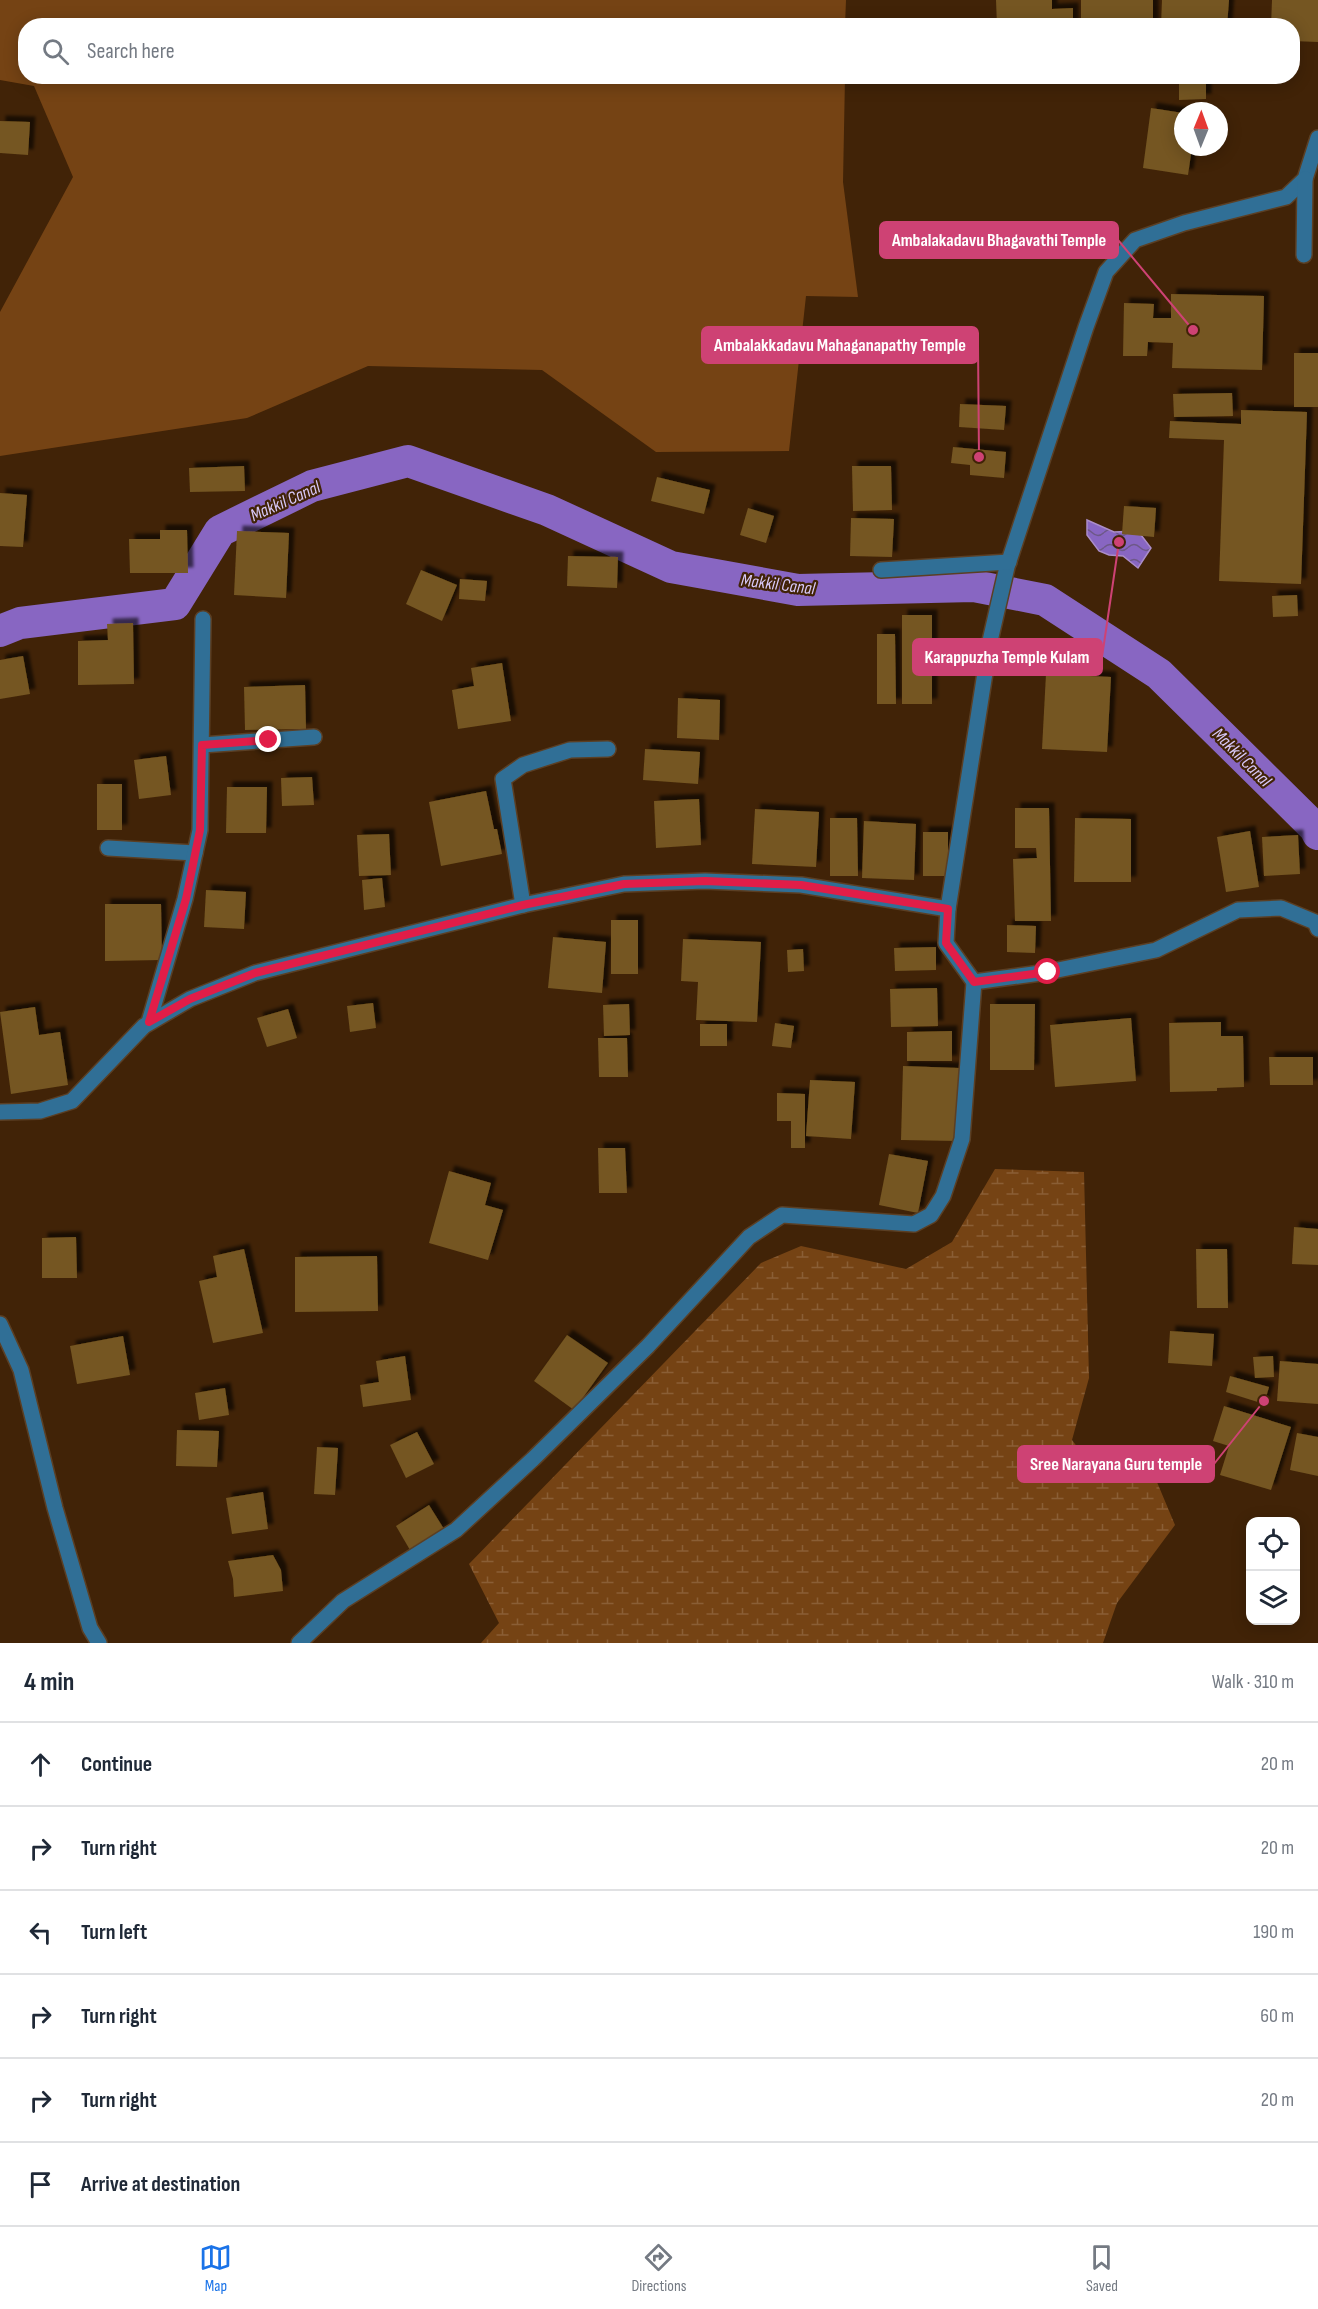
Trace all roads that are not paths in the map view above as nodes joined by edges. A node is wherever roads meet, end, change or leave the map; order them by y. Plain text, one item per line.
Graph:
1 (1318, 138) edge
2 (1305, 179) junction
3 (1304, 255) dead end
4 (1008, 565) junction
5 (881, 570) dead end
6 (203, 620) dead end
7 (314, 738) dead end
8 (202, 745) junction
9 (608, 749) dead end
10 (108, 848) dead end
11 (195, 854) junction
12 (523, 905) junction
13 (948, 909) junction
14 (1318, 929) edge
15 (974, 982) junction
16 (149, 1022) junction
17 (0, 1112) edge
18 (0, 1324) edge
19 (99, 1643) edge
20 (298, 1643) edge

1 - 2 street
2 - 3 street
2 - 4 street
4 - 5 street
4 - 13 street
6 - 8 street
7 - 8 street
8 - 11 street
9 - 12 street
10 - 11 street
11 - 16 street
12 - 13 street
12 - 16 street
13 - 15 street
14 - 15 street
15 - 20 street
16 - 17 street
18 - 19 street

